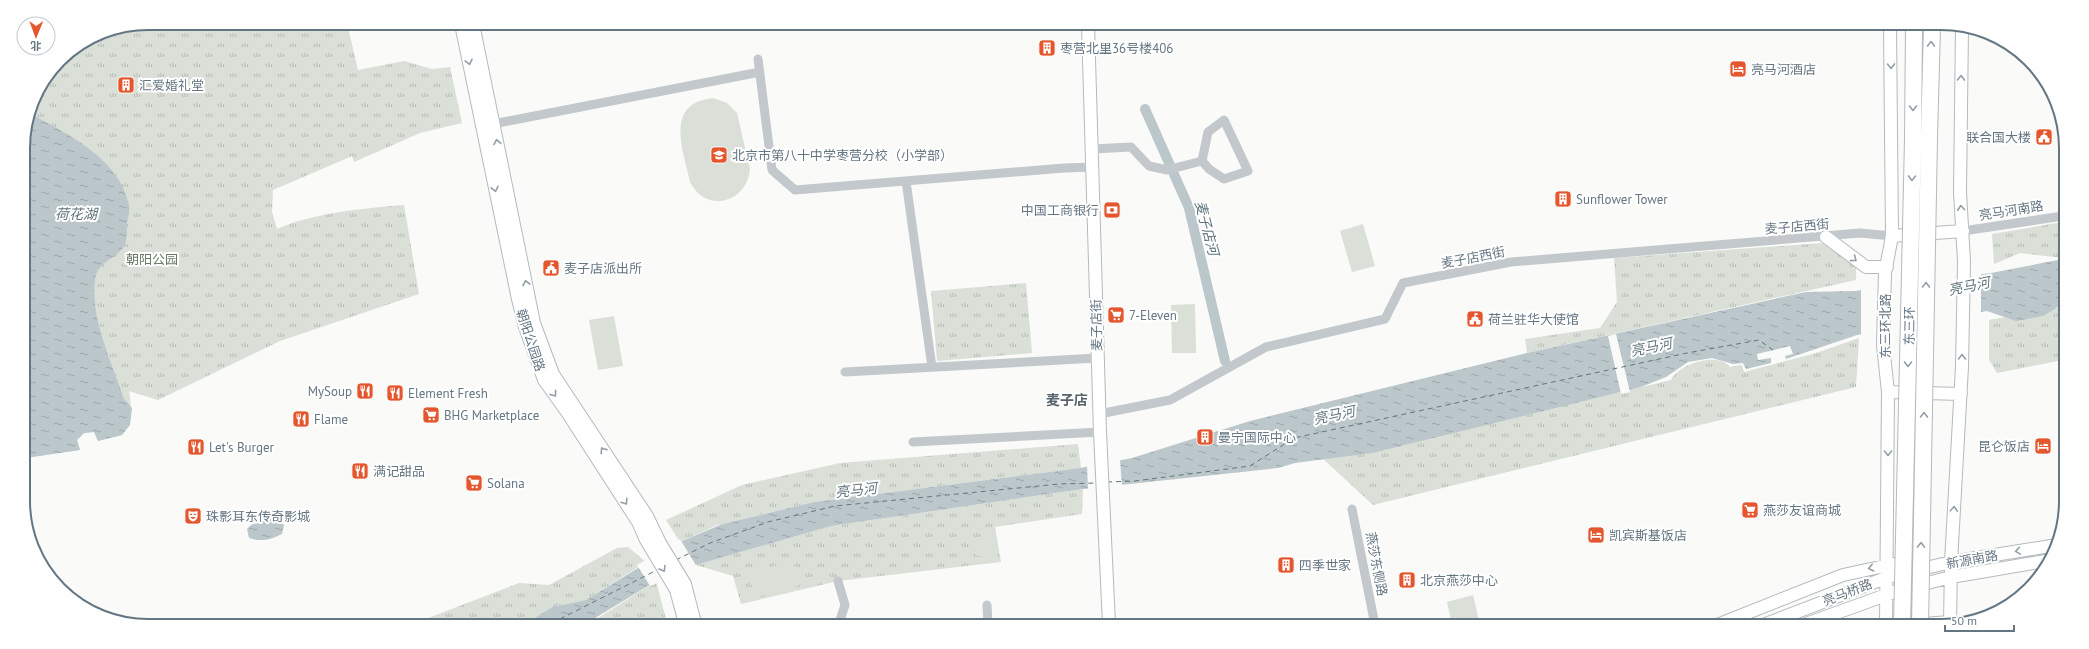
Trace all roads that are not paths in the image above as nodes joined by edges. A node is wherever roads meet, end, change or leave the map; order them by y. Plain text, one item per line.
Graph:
1 (462, 30) edge
2 (474, 30) edge
3 (1088, 30) edge
4 (1890, 30) edge
5 (1914, 30) edge
6 (1932, 30) edge
7 (1962, 32) edge
8 (758, 59) dead end
9 (760, 72) junction
10 (493, 124) junction
11 (1093, 149) junction
12 (1202, 161) junction
13 (1093, 167) junction
14 (906, 181) junction
15 (2059, 217) edge
16 (1962, 231) junction
17 (1892, 236) junction
18 (1826, 237) junction
19 (1886, 270) junction
20 (1097, 358) junction
21 (932, 367) junction
22 (845, 372) dead end
23 (1888, 392) junction
24 (1961, 394) junction
25 (1099, 414) junction
26 (1100, 432) junction
27 (913, 442) dead end
28 (1352, 509) dead end
29 (655, 545) junction
30 (2050, 546) edge
31 (1951, 562) junction
32 (2042, 562) edge
33 (1894, 570) junction
34 (1951, 577) junction
35 (838, 581) dead end
36 (680, 587) junction
37 (1900, 590) junction
38 (1888, 594) junction
39 (986, 605) dead end
40 (684, 619) edge
41 (693, 619) edge
42 (840, 619) edge
43 (987, 619) edge
44 (1110, 619) edge
45 (1374, 619) edge
46 (1732, 619) edge
47 (1777, 619) edge
48 (1819, 619) edge
49 (1886, 619) edge
50 (1902, 619) edge
51 (1920, 619) edge
52 (1950, 619) edge

1 -> 29 street, 朝阳公园路
2 - 10 street, 朝阳公园路
3 - 11 street, 麦子店街
4 -> 17 street, 东三环北路
5 -> 50 highway, 东三环, bridge
51 -> 6 highway, 东三环, bridge
16 -> 7 street
8 - 9 street
9 - 10 street
9 - 14 street
29 -> 10 street, 朝阳公园路
11 - 12 street
11 - 13 street, 麦子店街
12 - 12 street
13 - 14 street
13 - 20 street, 麦子店街
14 - 21 street
15 - 16 street, 亮马河南路
16 - 17 street
24 -> 16 street
17 - 18 street, 麦子店西街
17 - 19 street, 东三环北路
18 -> 19 street
18 - 25 street, 麦子店西街
19 - 23 street, 东三环北路
20 - 21 street
20 - 25 street, 麦子店街
21 - 22 street
23 - 24 street
23 -> 33 street, 东三环北路
31 -> 24 street
25 - 26 street, 麦子店街
26 - 27 street
26 - 44 street, 麦子店街
28 - 45 street, 燕莎东侧路
29 - 36 street, 朝阳公园路
30 -> 31 street, 新源南路
31 - 33 street, 新源南路
31 - 34 street
32 - 34 street, 新源南路
33 - 37 street
33 - 38 street
33 -> 46 street
33 - 47 street, 亮马桥路
34 - 37 street, 新源南路
34 - 52 street
35 - 42 street
36 - 40 street, 朝阳公园路
36 - 41 street, 朝阳公园路
37 - 38 street, 亮马桥路
38 - 48 street, 亮马桥路
38 - 49 street
39 - 43 street

